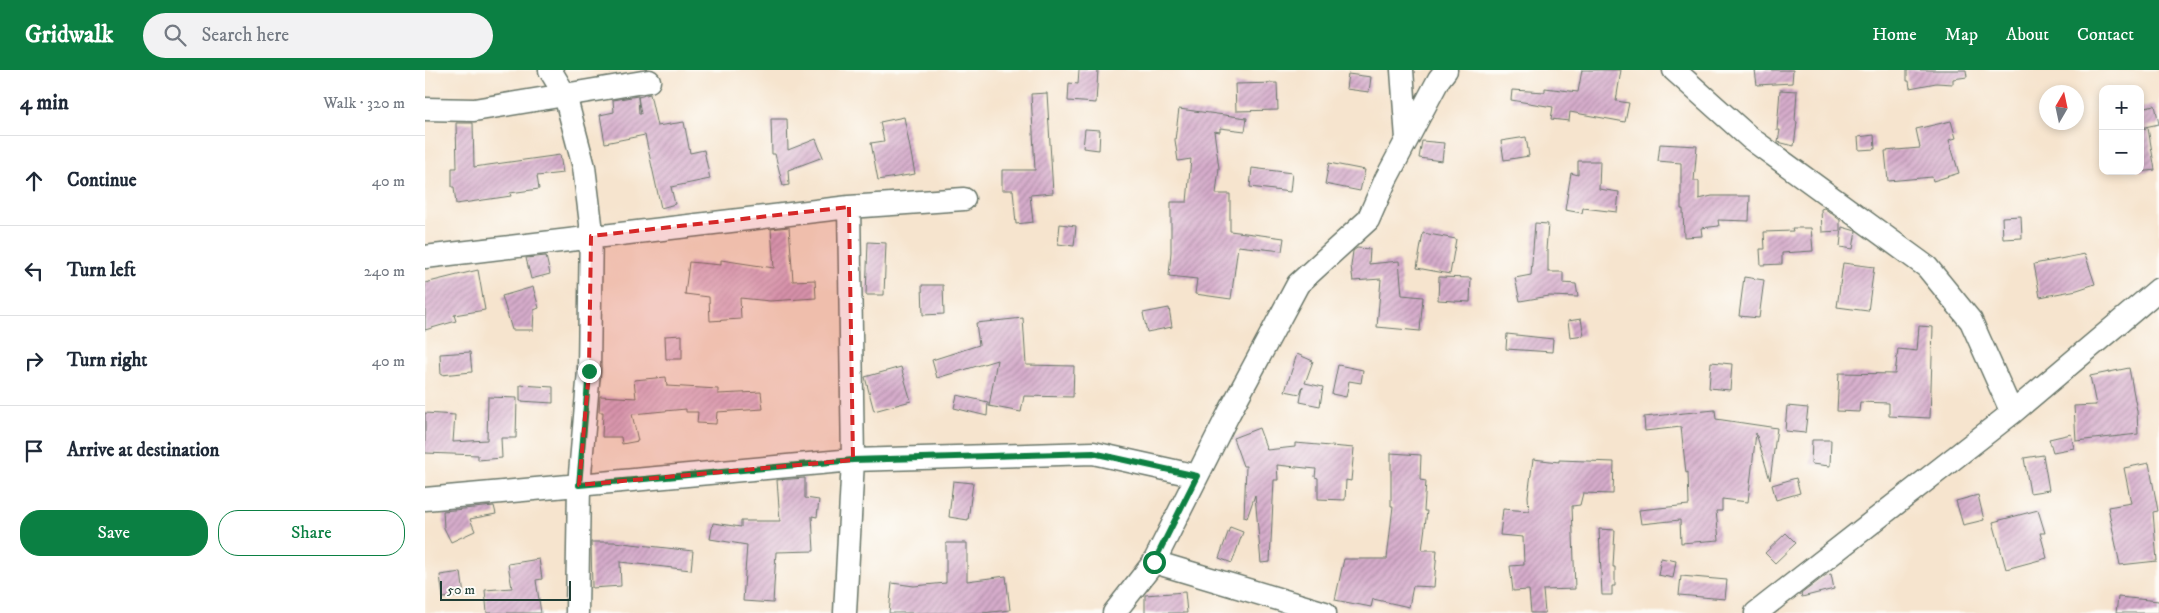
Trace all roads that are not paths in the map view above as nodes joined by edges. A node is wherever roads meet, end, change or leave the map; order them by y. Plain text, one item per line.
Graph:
1 (550, 70) edge
2 (1402, 70) edge
3 (1446, 70) edge
4 (1674, 70) edge
5 (649, 81) dead end
6 (565, 95) junction
7 (425, 109) edge
8 (1407, 140) junction
9 (963, 199) dead end
10 (849, 207) junction
11 (591, 236) junction
12 (425, 257) edge
13 (2159, 289) edge
14 (2012, 414) junction
15 (853, 460) junction
16 (1197, 476) junction
17 (579, 485) junction
18 (425, 499) edge
19 (1154, 562) junction
20 (577, 613) edge
21 (845, 613) edge
22 (1114, 613) edge
23 (1325, 613) edge
24 (1756, 613) edge

1 - 6 street
2 - 8 street
3 - 8 street
4 - 14 street
5 - 6 street
6 - 7 street
6 - 11 street
8 - 16 street
9 - 10 street
10 - 11 street
10 - 15 street
11 - 12 street
11 - 17 street
13 - 14 street
14 - 24 street
15 - 16 street
15 - 17 street
15 - 21 street
16 - 19 street
17 - 18 street
17 - 20 street
19 - 22 street
19 - 23 street

